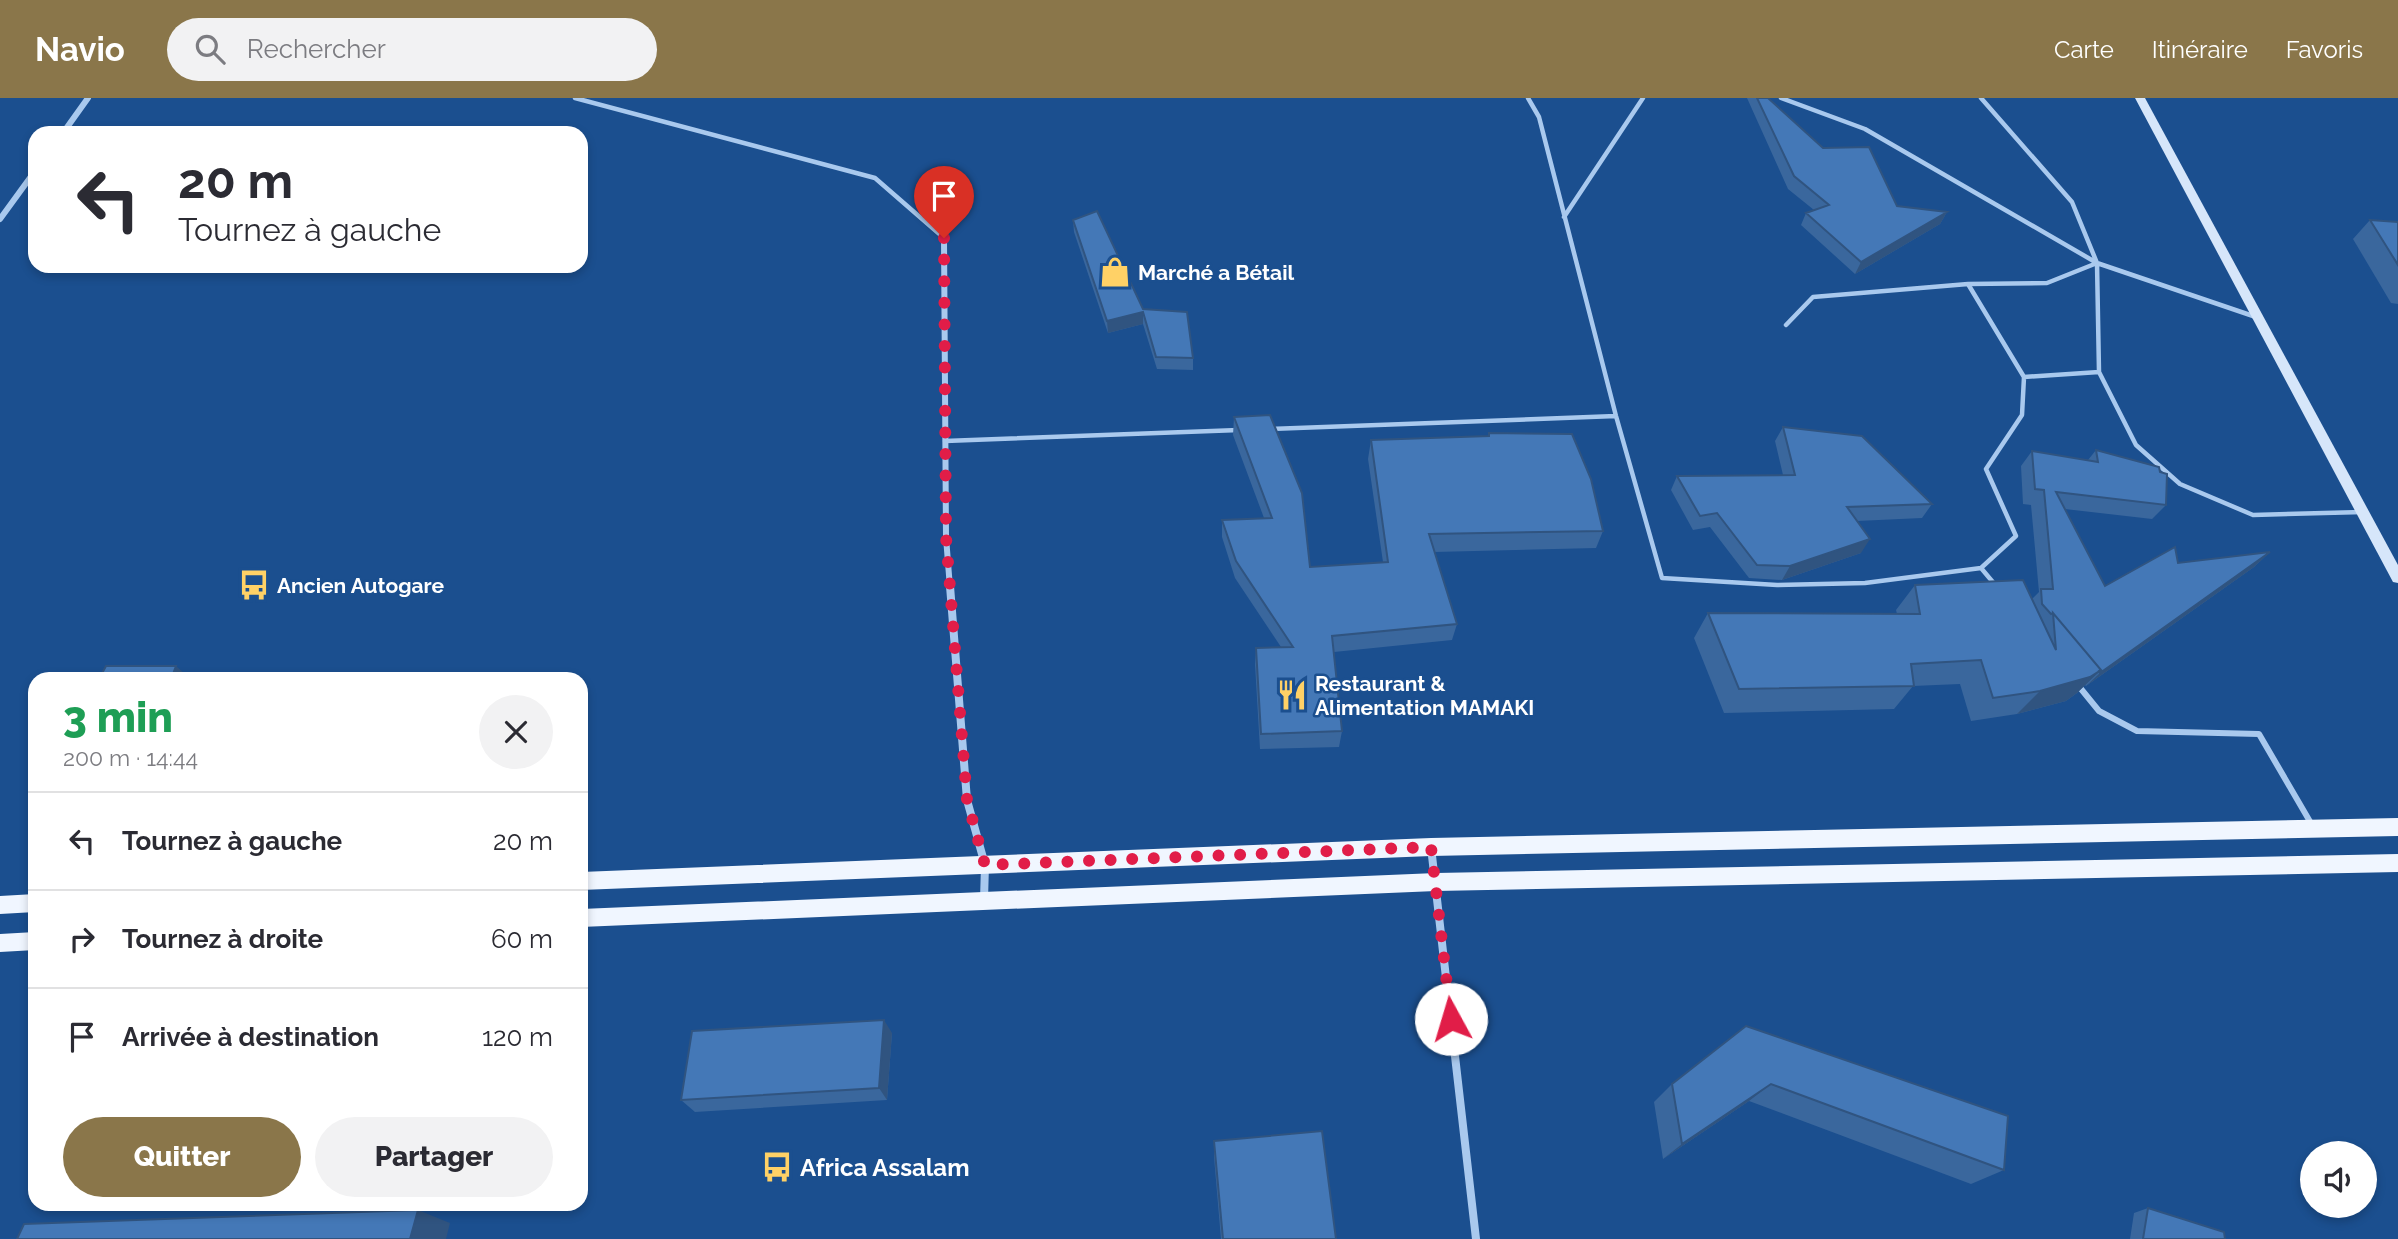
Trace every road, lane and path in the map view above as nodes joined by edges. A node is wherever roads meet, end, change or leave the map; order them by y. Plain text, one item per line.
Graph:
1 (88, 98) edge
2 (575, 98) edge
3 (1528, 98) edge
4 (1643, 98) edge
5 (1781, 98) edge
6 (1981, 98) edge
7 (2140, 98) edge
8 (68, 126) edge
9 (28, 181) edge
10 (1564, 217) junction
11 (0, 219) edge
12 (944, 238) joint
13 (2097, 263) junction
14 (1968, 284) junction
15 (2258, 318) junction
16 (1786, 325) dead end
17 (2099, 372) junction
18 (2024, 377) junction
19 (1616, 416) junction
20 (1266, 429) edge
21 (1252, 430) edge
22 (945, 441) junction
23 (2362, 512) junction
24 (1981, 568) junction
25 (2398, 578) edge
26 (2007, 598) edge
27 (2074, 681) edge
28 (2398, 827) edge
29 (2314, 829) junction
30 (1431, 847) junction
31 (2398, 863) edge
32 (985, 865) junction
33 (588, 881) edge
34 (1436, 882) junction
35 (985, 901) junction
36 (28, 904) edge
37 (0, 905) edge
38 (588, 918) edge
39 (28, 941) edge
40 (0, 943) edge
41 (1476, 1239) edge

1 - 8 street
2 - 12 lane
3 - 10 lane
4 - 10 lane
5 - 13 lane
6 - 13 lane
7 - 15 main road
9 - 11 street
10 - 19 lane
12 - 22 street
13 - 14 lane
13 - 15 lane
13 - 17 lane
14 - 16 lane
14 - 18 lane
15 - 23 main road
17 - 18 lane
17 - 23 lane
18 - 24 lane
19 - 20 lane
19 - 24 lane
21 - 22 lane
22 - 32 street
23 - 25 main road
24 - 26 lane
27 - 29 lane
28 - 29 main road
29 - 30 main road
30 - 32 main road
30 - 34 street
31 - 34 main road
32 - 33 main road
32 - 35 street
34 - 35 main road
34 - 41 street
35 - 38 main road
36 - 37 main road
39 - 40 main road

